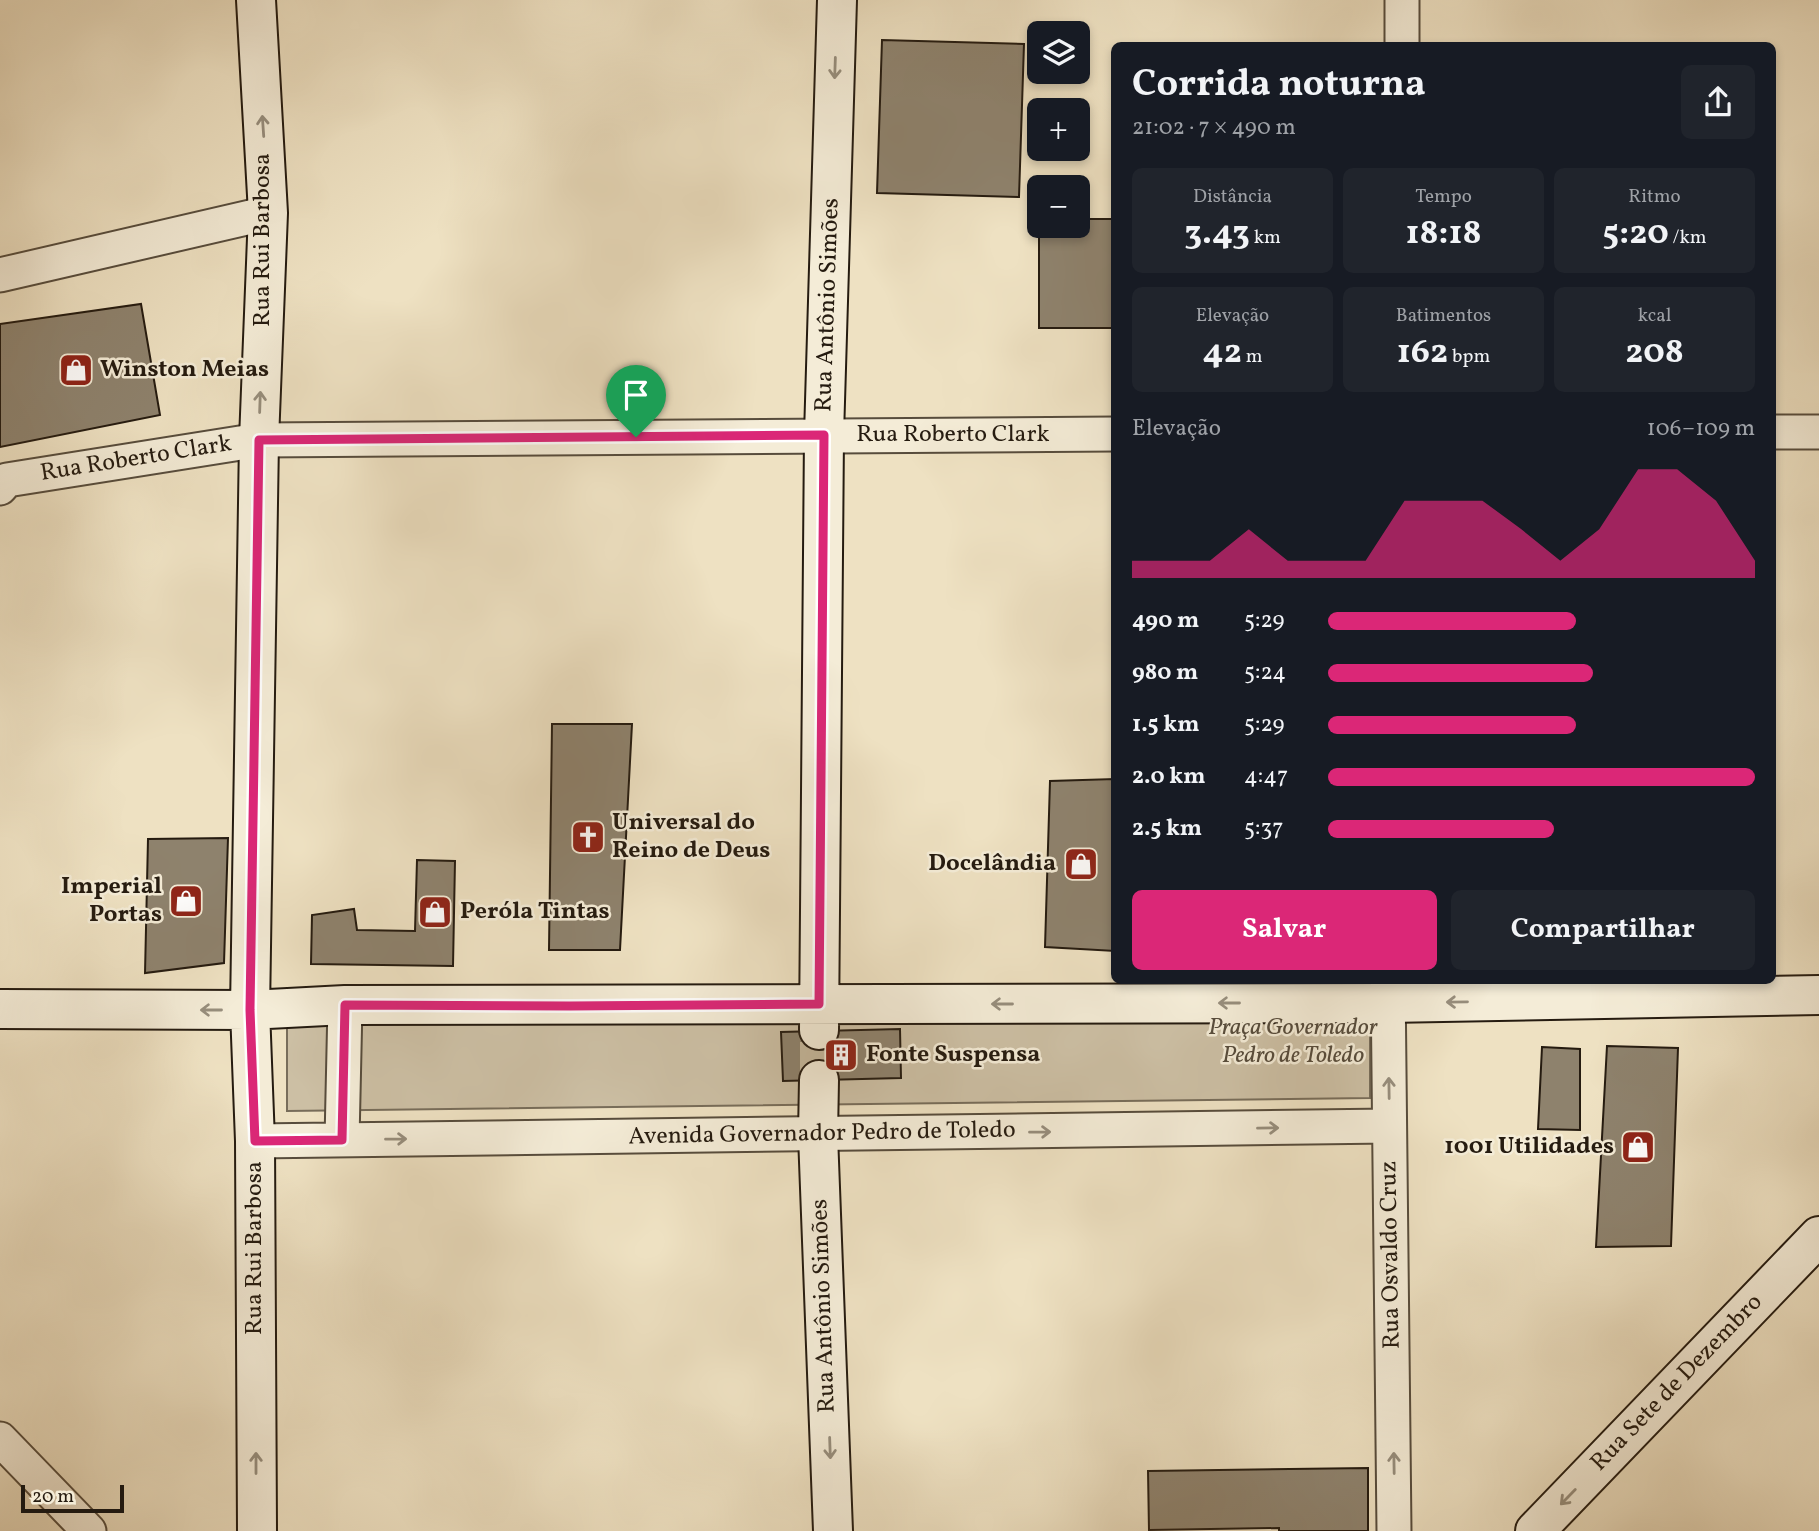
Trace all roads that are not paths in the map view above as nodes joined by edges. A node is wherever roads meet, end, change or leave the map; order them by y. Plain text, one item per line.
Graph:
1 (256, 0) edge
2 (837, 0) edge
3 (1402, 0) edge
4 (1402, 42) edge
5 (268, 213) junction
6 (0, 275) edge
7 (1776, 432) edge
8 (1819, 432) edge
9 (1111, 434) edge
10 (824, 435) junction
11 (259, 440) junction
12 (0, 488) edge
13 (1388, 991) edge
14 (1819, 995) edge
15 (345, 1005) junction
16 (0, 1009) edge
17 (250, 1010) junction
18 (819, 1017) junction
19 (819, 1080) tunnel mouth
20 (1390, 1126) junction
21 (818, 1135) junction
22 (342, 1140) junction
23 (255, 1141) junction
24 (1819, 1236) edge
25 (0, 1439) edge
26 (89, 1531) edge
27 (257, 1531) edge
28 (833, 1531) edge
29 (1395, 1531) edge
30 (1535, 1531) edge

5 -> 1 street, Rua Rui Barbosa
2 -> 10 street, Rua Antônio Simões
3 - 4 street
5 - 6 street
11 -> 5 street, Rua Rui Barbosa
7 - 8 street
9 - 10 street, Rua Roberto Clark
10 - 11 street, Rua Roberto Clark
10 - 18 street, Rua Antônio Simões
11 - 12 street, Rua Roberto Clark
11 - 17 street, Rua Rui Barbosa
14 -> 13 street
13 -> 18 street
20 -> 13 street, Rua Osvaldo Cruz
15 - 17 street
15 - 18 street
15 - 22 street
17 -> 16 street
17 - 23 street, Rua Rui Barbosa
19 - 21 street, Rua Antônio Simões
21 -> 20 street, Avenida Governador Pedro de Toledo
29 -> 20 street, Rua Osvaldo Cruz
22 -> 21 street, Avenida Governador Pedro de Toledo
21 -> 28 street, Rua Antônio Simões
22 - 23 street, Avenida Governador Pedro de Toledo
27 -> 23 street, Rua Rui Barbosa
24 -> 30 street, Rua Sete de Dezembro
25 - 26 street

